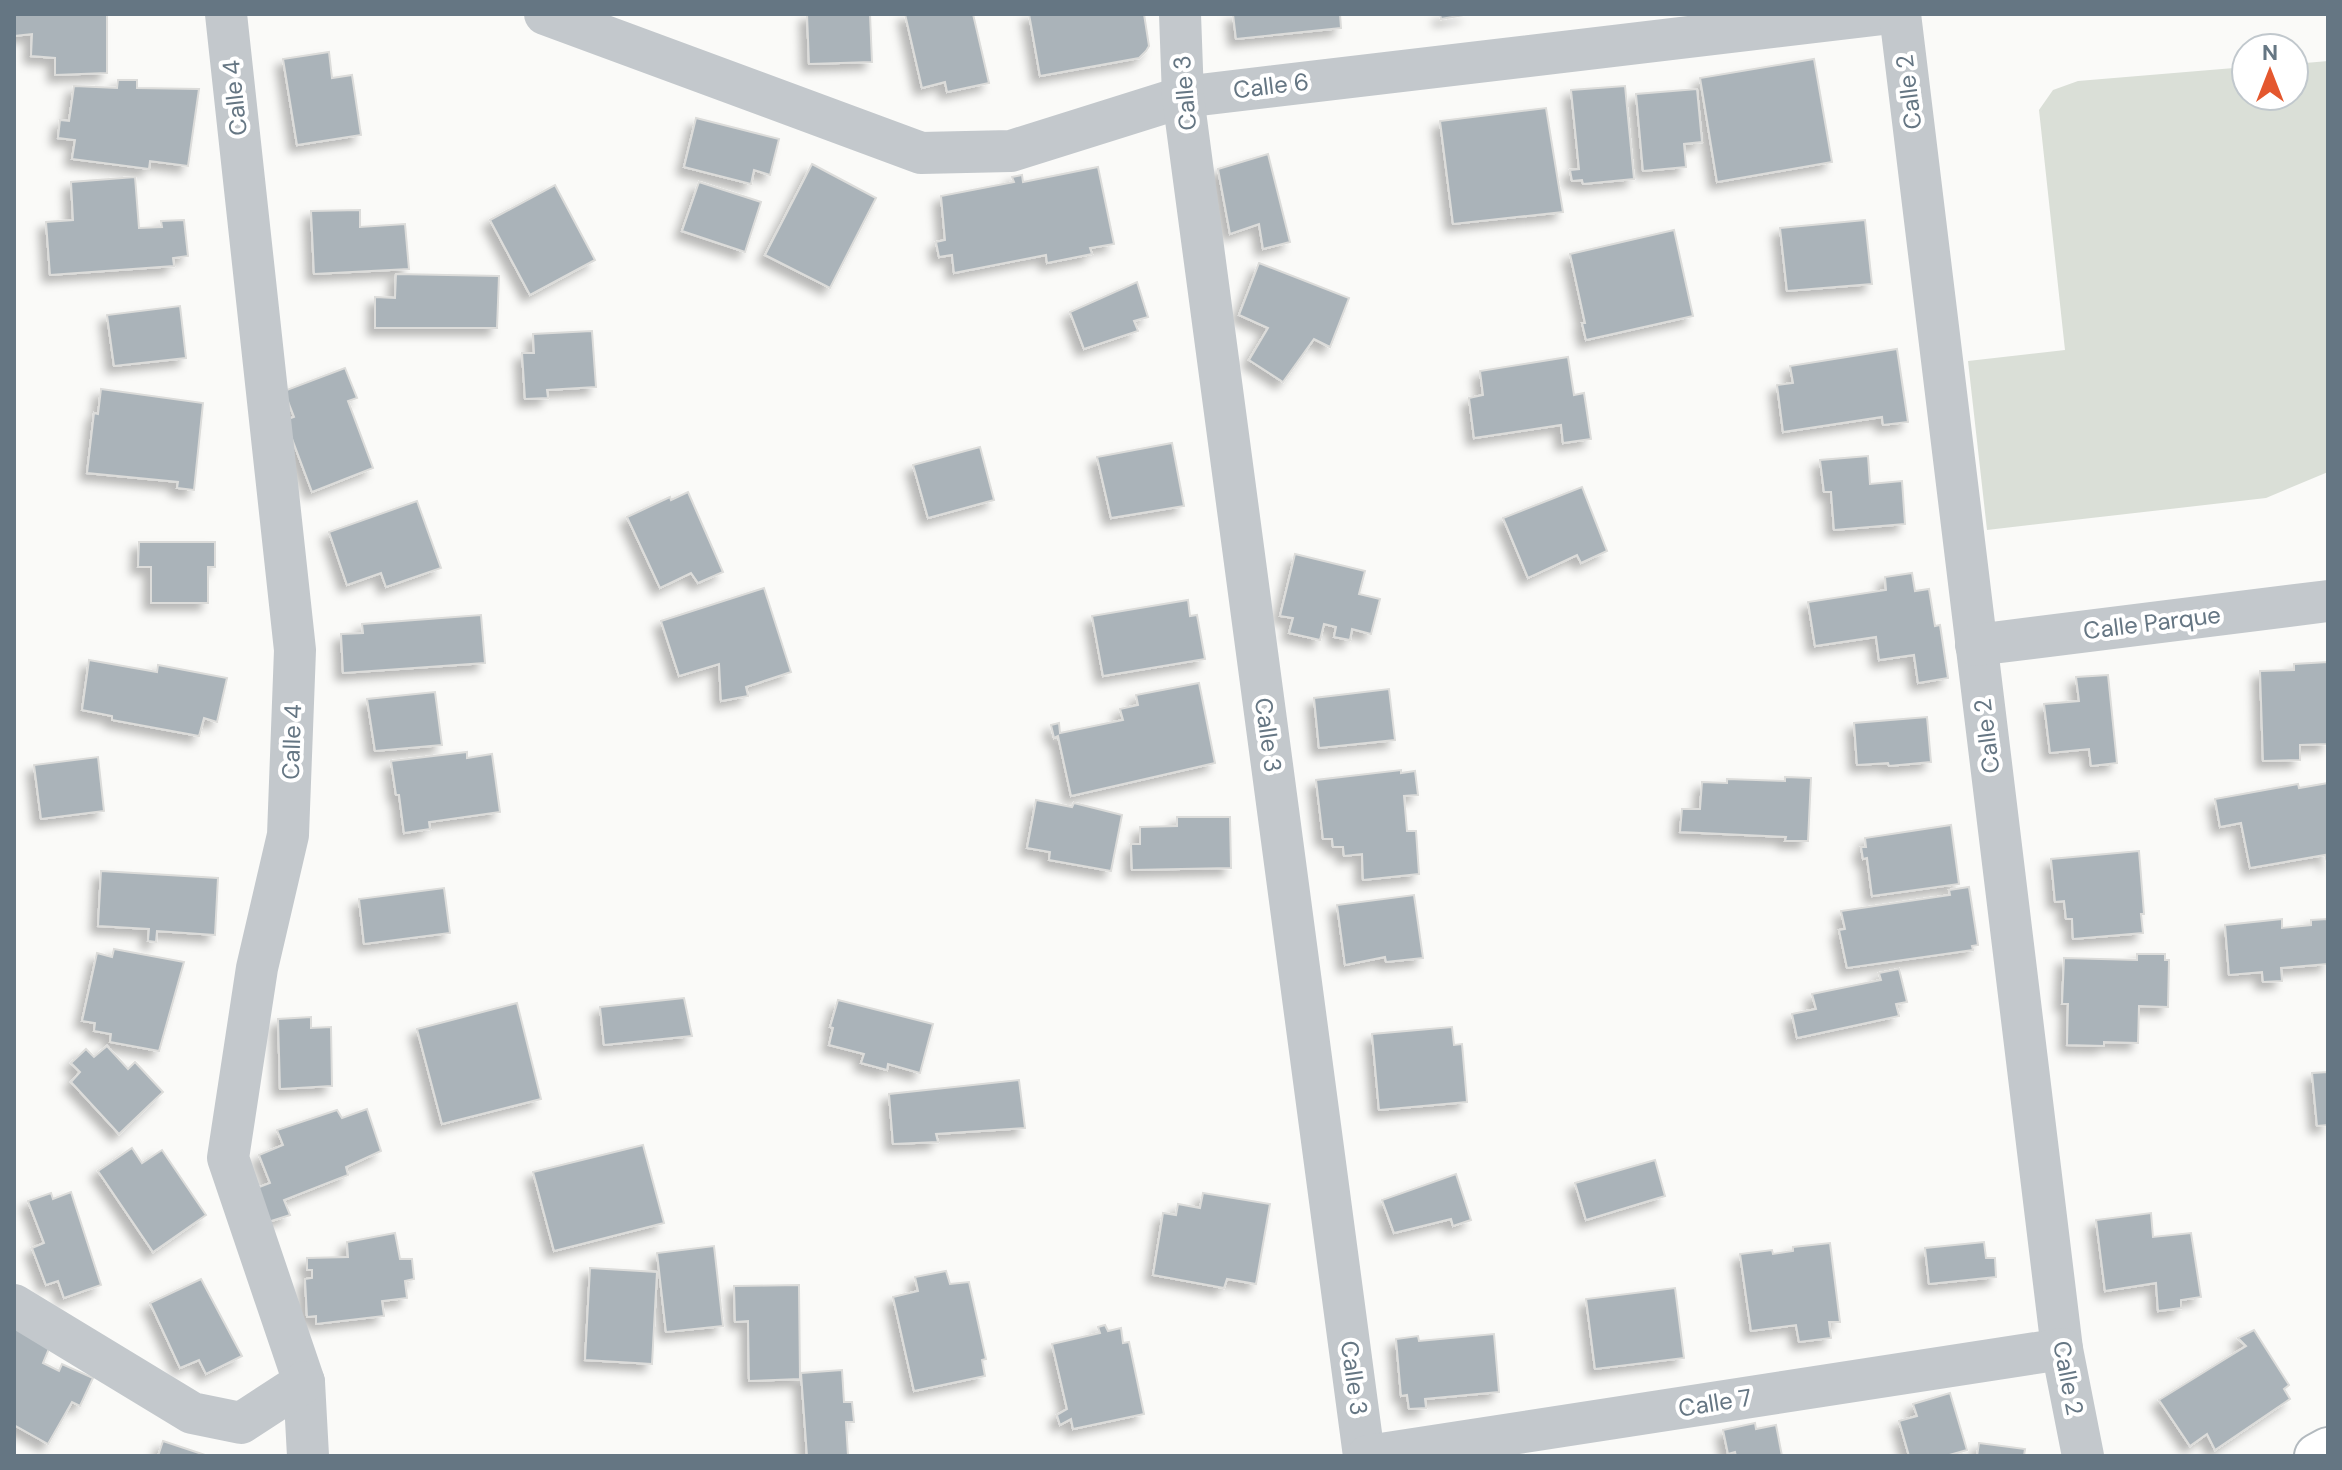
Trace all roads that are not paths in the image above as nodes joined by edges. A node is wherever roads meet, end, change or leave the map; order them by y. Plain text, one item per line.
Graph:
1 (226, 14) edge
2 (545, 14) edge
3 (1180, 14) edge
4 (1883, 14) edge
5 (1900, 14) edge
6 (1183, 97) junction
7 (2328, 601) edge
8 (1976, 645) junction
9 (14, 1305) edge
10 (2062, 1349) junction
11 (304, 1382) junction
12 (2328, 1450) edge
13 (308, 1456) edge
14 (1366, 1456) edge
15 (2083, 1456) edge
16 (2317, 1456) edge

1 - 11 street, Calle 4
2 - 6 street, Calle 6
3 - 6 street, Calle 3
4 - 6 street, Calle 6
5 - 8 street, Calle 2
6 - 14 street, Calle 3
7 - 8 street, Calle Parque
8 - 10 street, Calle 2
9 - 11 street
10 - 14 street, Calle 7
10 - 15 street, Calle 2
11 - 13 street, Calle 4
12 - 16 street

